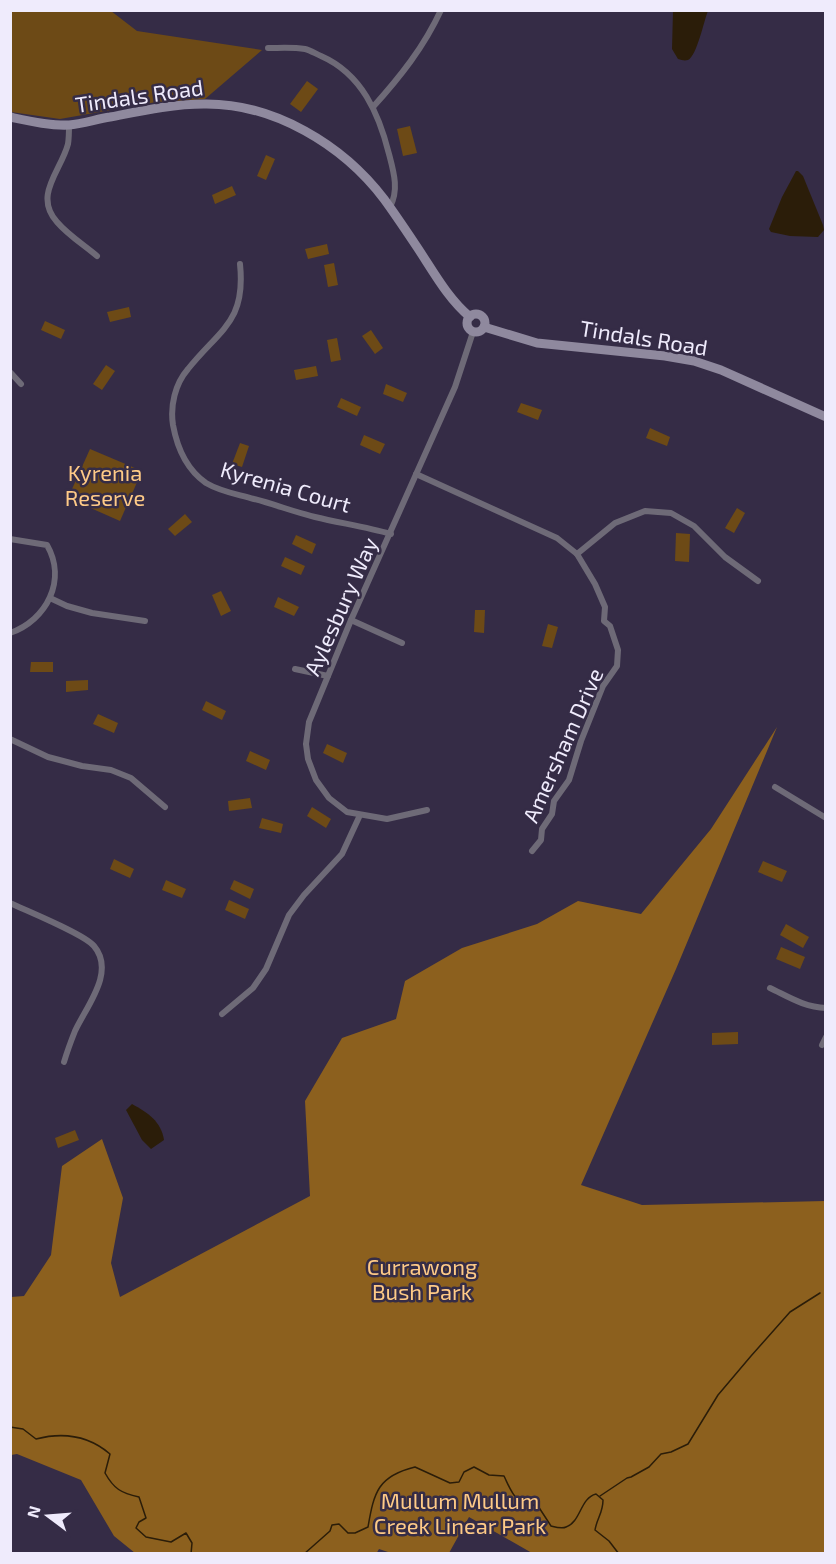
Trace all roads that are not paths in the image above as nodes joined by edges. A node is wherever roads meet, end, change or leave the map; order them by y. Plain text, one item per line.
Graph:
1 (441, 10) edge
2 (268, 48) dead end
3 (373, 107) junction
4 (10, 117) edge
5 (69, 125) junction
6 (390, 207) junction
7 (97, 256) dead end
8 (240, 264) dead end
9 (470, 317) junction
10 (484, 327) junction
11 (473, 332) junction
12 (10, 372) edge
13 (21, 384) dead end
14 (825, 417) edge
15 (416, 474) junction
16 (391, 534) junction
17 (10, 539) edge
18 (577, 554) junction
19 (758, 581) dead end
20 (50, 598) junction
21 (351, 620) junction
22 (145, 621) dead end
23 (10, 633) edge
24 (402, 643) dead end
25 (295, 669) dead end
26 (328, 676) junction
27 (10, 739) edge
28 (775, 787) dead end
29 (165, 807) dead end
30 (427, 810) dead end
31 (360, 815) junction
32 (825, 818) edge
33 (532, 851) dead end
34 (10, 903) edge
35 (770, 988) dead end
36 (825, 1008) edge
37 (222, 1014) dead end
38 (825, 1037) edge
39 (822, 1045) dead end
40 (63, 1062) dead end

1 - 3 street
2 - 3 street
3 - 6 street
4 - 5 main road, Tindals Road
5 - 6 main road, Tindals Road
5 - 7 street
6 - 9 main road, Tindals Road
8 - 16 street, Kyrenia Court
9 - 10 main road
9 - 11 main road
10 - 11 main road
10 - 14 main road, Tindals Road
11 - 15 street, Aylesbury Way
12 - 13 street
15 - 16 street, Aylesbury Way
15 - 18 street, Amersham Drive
16 - 21 street, Aylesbury Way
17 - 20 street
18 - 19 street
18 - 33 street, Amersham Drive
20 - 22 street
20 - 23 street
21 - 24 street
21 - 26 street, Aylesbury Way
25 - 26 street
26 - 31 street, Aylesbury Way
27 - 29 street
28 - 32 street
30 - 31 street, Aylesbury Way
31 - 37 street
34 - 40 street
35 - 36 street
38 - 39 street

